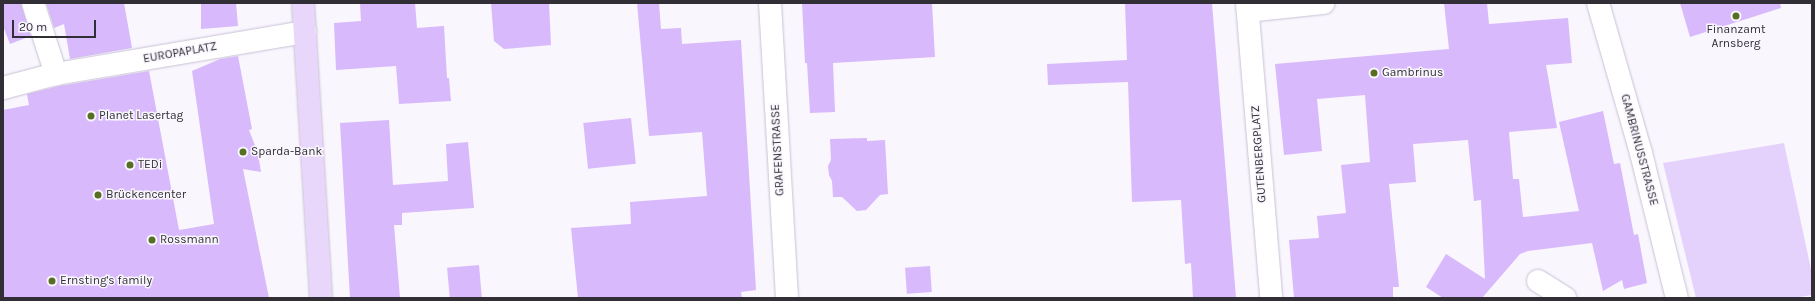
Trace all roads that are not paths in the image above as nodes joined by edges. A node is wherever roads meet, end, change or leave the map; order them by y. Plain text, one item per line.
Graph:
1 (33, 3) edge
2 (303, 3) edge
3 (770, 3) edge
4 (1324, 3) edge
5 (1598, 3) edge
6 (1248, 7) edge
7 (305, 32) junction
8 (56, 74) junction
9 (3, 88) edge
10 (1538, 281) dead end
11 (321, 298) edge
12 (787, 298) edge
13 (1271, 298) edge
14 (1565, 298) edge
15 (1678, 298) edge

1 - 8 street
2 - 7 street
3 - 12 street, GRAFENSTRASSE
4 - 6 street, GUTENBERGPLATZ
5 - 15 street, GAMBRINUSSTRASSE
6 - 13 street, GUTENBERGPLATZ
7 - 8 street, EUROPAPLATZ
7 - 11 street
8 - 9 street, EUROPAPLATZ
10 - 14 street

